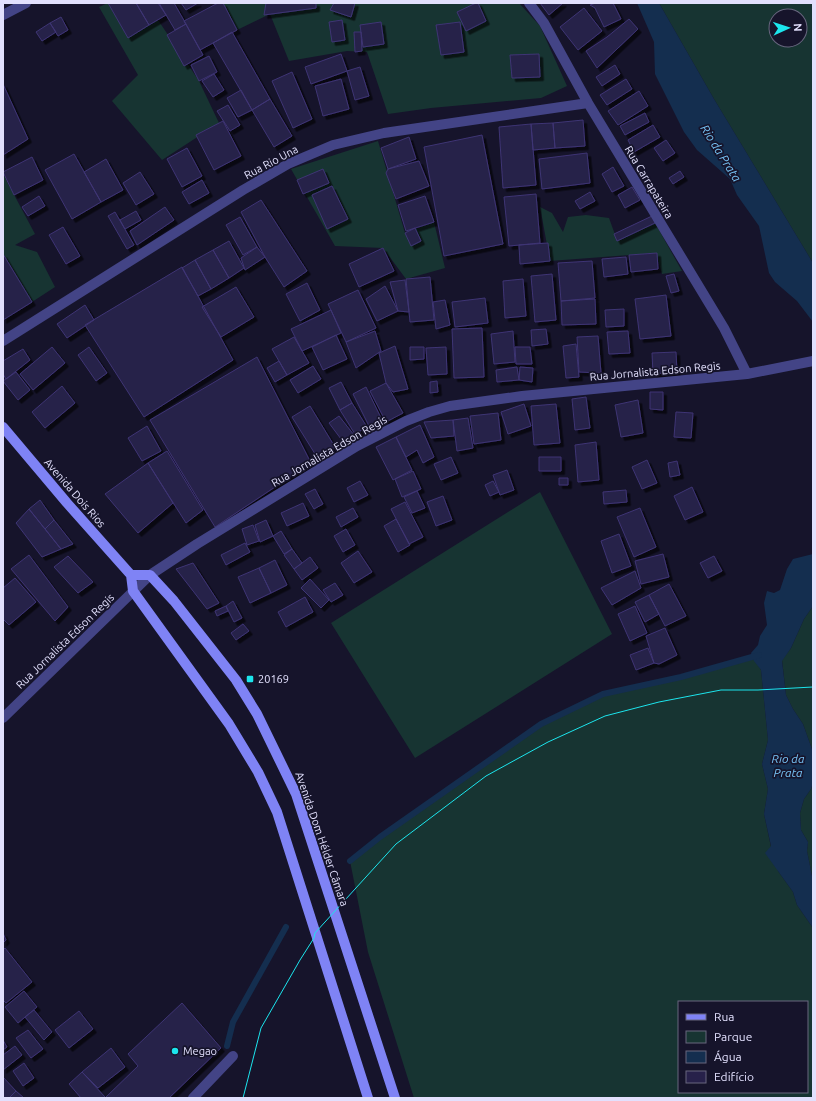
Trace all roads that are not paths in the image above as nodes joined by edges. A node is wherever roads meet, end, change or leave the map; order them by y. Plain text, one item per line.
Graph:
1 (26, 3) edge
2 (529, 3) edge
3 (3, 15) edge
4 (588, 103) junction
5 (3, 341) edge
6 (813, 361) edge
7 (747, 374) junction
8 (3, 427) edge
9 (131, 575) junction
10 (150, 575) junction
11 (133, 591) junction
12 (3, 718) edge
13 (233, 1056) dead end
14 (192, 1098) edge
15 (368, 1098) edge
16 (395, 1098) edge

1 - 3 street
2 - 4 street, Rua Carrapateira
4 - 5 street, Rua Rio Una
4 - 7 street, Rua Carrapateira
6 - 7 street, Rua Jornalista Edson Regis
7 - 10 street, Rua Jornalista Edson Regis
8 - 9 main road, Avenida Dois Rios
9 - 10 main road
9 - 11 main road
10 - 11 street, Rua Jornalista Edson Regis
10 - 16 main road, Avenida Dom Hélder Câmara
11 - 12 street, Rua Jornalista Edson Regis
11 - 15 main road
13 - 14 street

